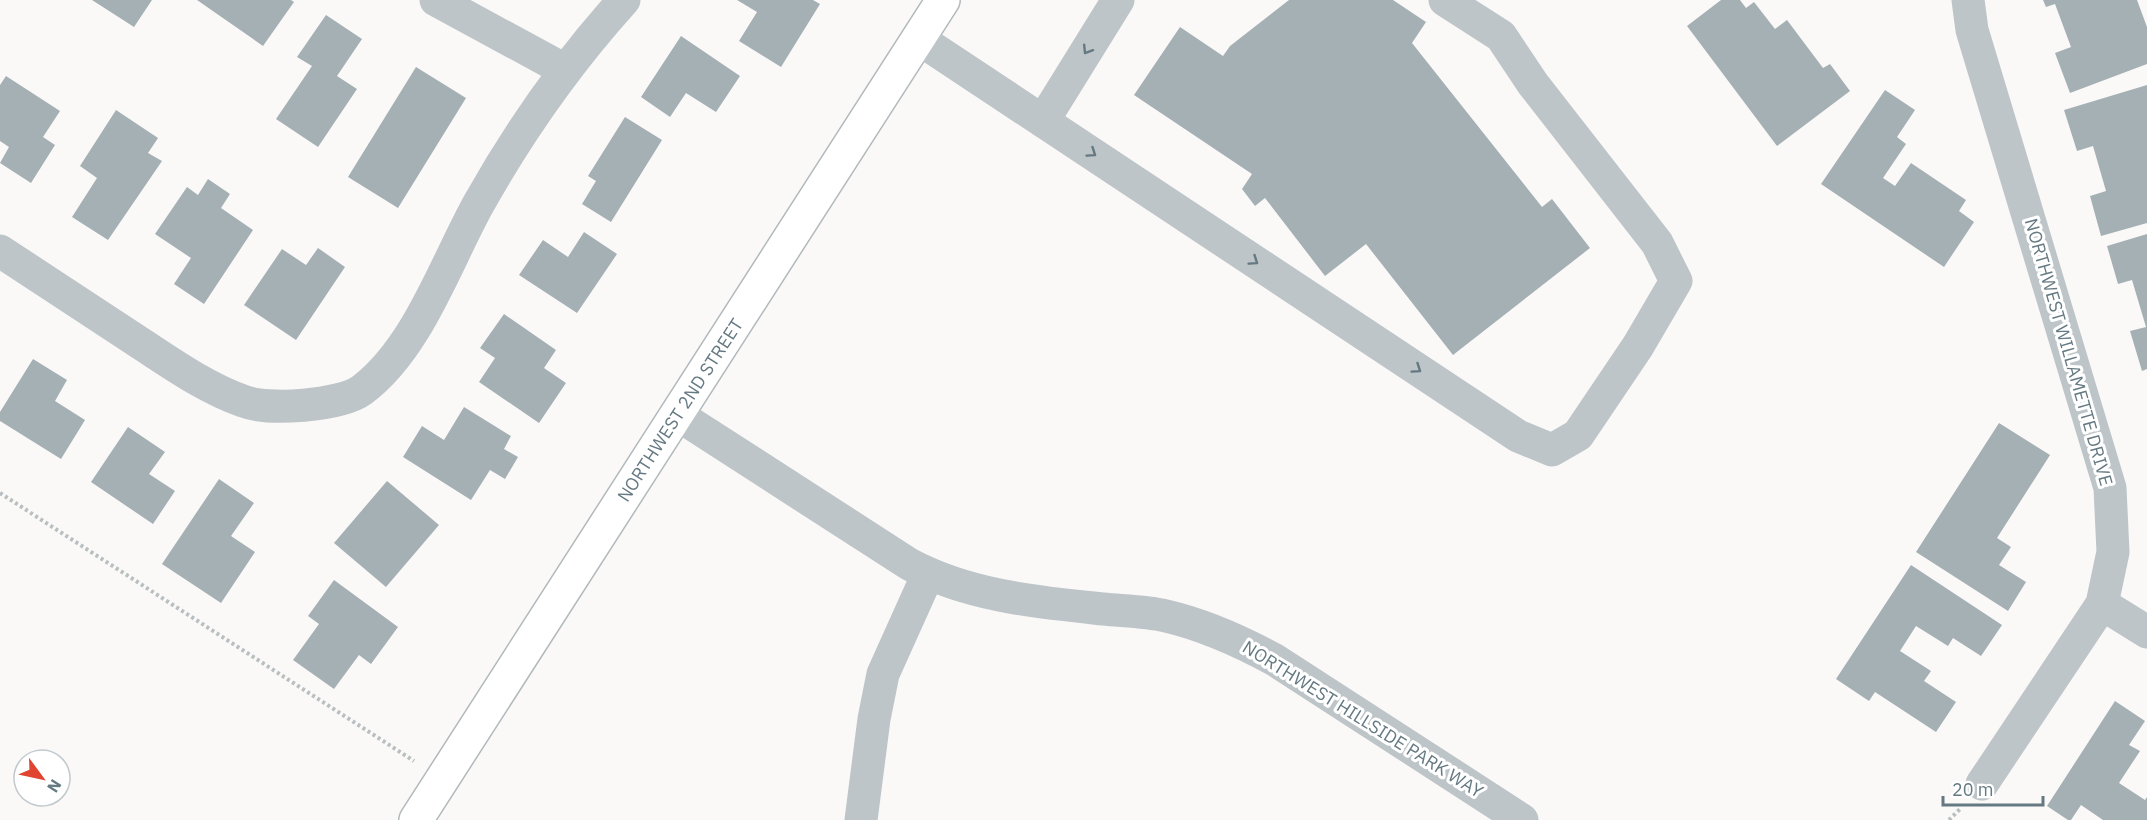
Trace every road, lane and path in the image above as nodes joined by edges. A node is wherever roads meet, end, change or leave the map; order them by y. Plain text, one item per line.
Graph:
1 (436, 0) edge
2 (624, 0) edge
3 (943, 0) edge
4 (1118, 0) edge
5 (1445, 0) edge
6 (1968, 0) edge
7 (919, 39) junction
8 (565, 70) junction
9 (1043, 121) junction
10 (0, 251) edge
11 (678, 415) junction
12 (0, 493) edge
13 (928, 574) junction
14 (2102, 604) junction
15 (2147, 632) edge
16 (442, 780) junction
17 (1982, 784) dead end
18 (416, 820) edge
19 (861, 820) edge
20 (1522, 820) edge

1 - 8 street
2 - 8 street
3 - 7 main road, NORTHWEST 2ND STREET
4 -> 9 street
9 -> 5 street
6 - 14 street, NORTHWEST WILLAMETTE DRIVE
7 - 9 street
7 - 11 main road, NORTHWEST 2ND STREET
8 - 10 street
11 - 13 street, NORTHWEST HILLSIDE PARK WAY
11 - 16 main road, NORTHWEST 2ND STREET
12 - 16 path
13 - 19 street
13 - 20 street, NORTHWEST HILLSIDE PARK WAY
14 - 15 street
14 - 17 street, NORTHWEST WILLAMETTE DRIVE
16 - 18 main road, NORTHWEST 2ND STREET

